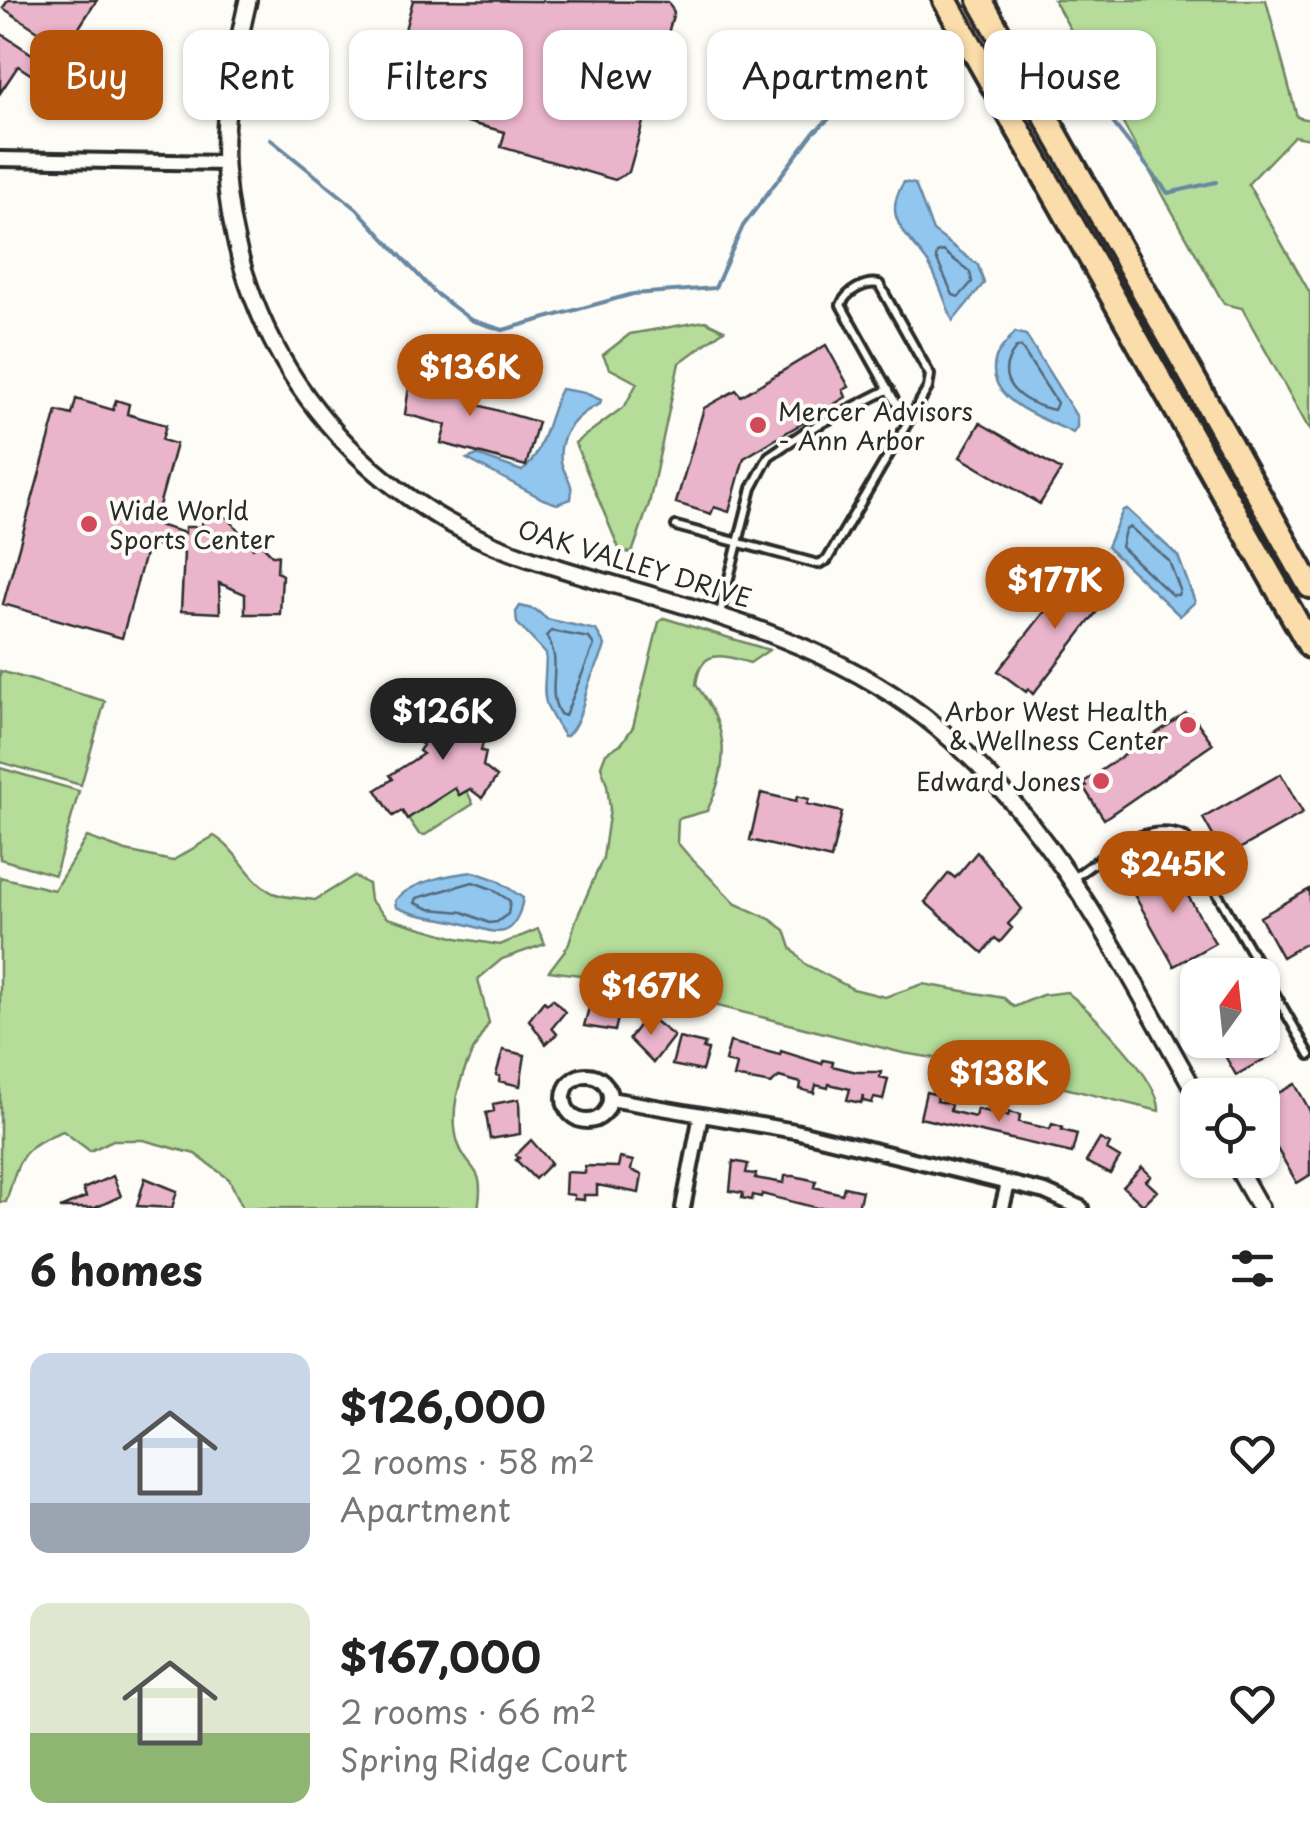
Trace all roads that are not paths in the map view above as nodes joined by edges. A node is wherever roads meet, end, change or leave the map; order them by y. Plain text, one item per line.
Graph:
1 (248, 0) edge
2 (945, 0) edge
3 (980, 0) edge
4 (0, 159) edge
5 (224, 163) junction
6 (889, 389) junction
7 (907, 424) junction
8 (676, 526) dead end
9 (740, 543) junction
10 (1310, 586) edge
11 (720, 615) junction
12 (1310, 646) edge
13 (1073, 878) junction
14 (1310, 1055) edge
15 (1187, 1078) edge
16 (610, 1099) dead end
17 (701, 1115) junction
18 (1243, 1178) edge
19 (1008, 1184) junction
20 (683, 1208) edge
21 (1002, 1208) edge
22 (1081, 1208) edge
23 (1260, 1208) edge

1 - 5 street, OAK VALLEY DRIVE
2 - 12 highway
3 - 10 highway
4 - 5 street
5 - 11 street, OAK VALLEY DRIVE
6 - 7 lane
6 - 7 lane
6 - 9 lane
7 - 9 lane
8 - 9 lane
9 - 11 lane
11 - 13 street, OAK VALLEY DRIVE
13 - 14 lane
13 - 15 street, OAK VALLEY DRIVE
16 - 17 street
17 - 19 street
17 - 20 street
18 - 23 street
19 - 21 street
19 - 22 street

